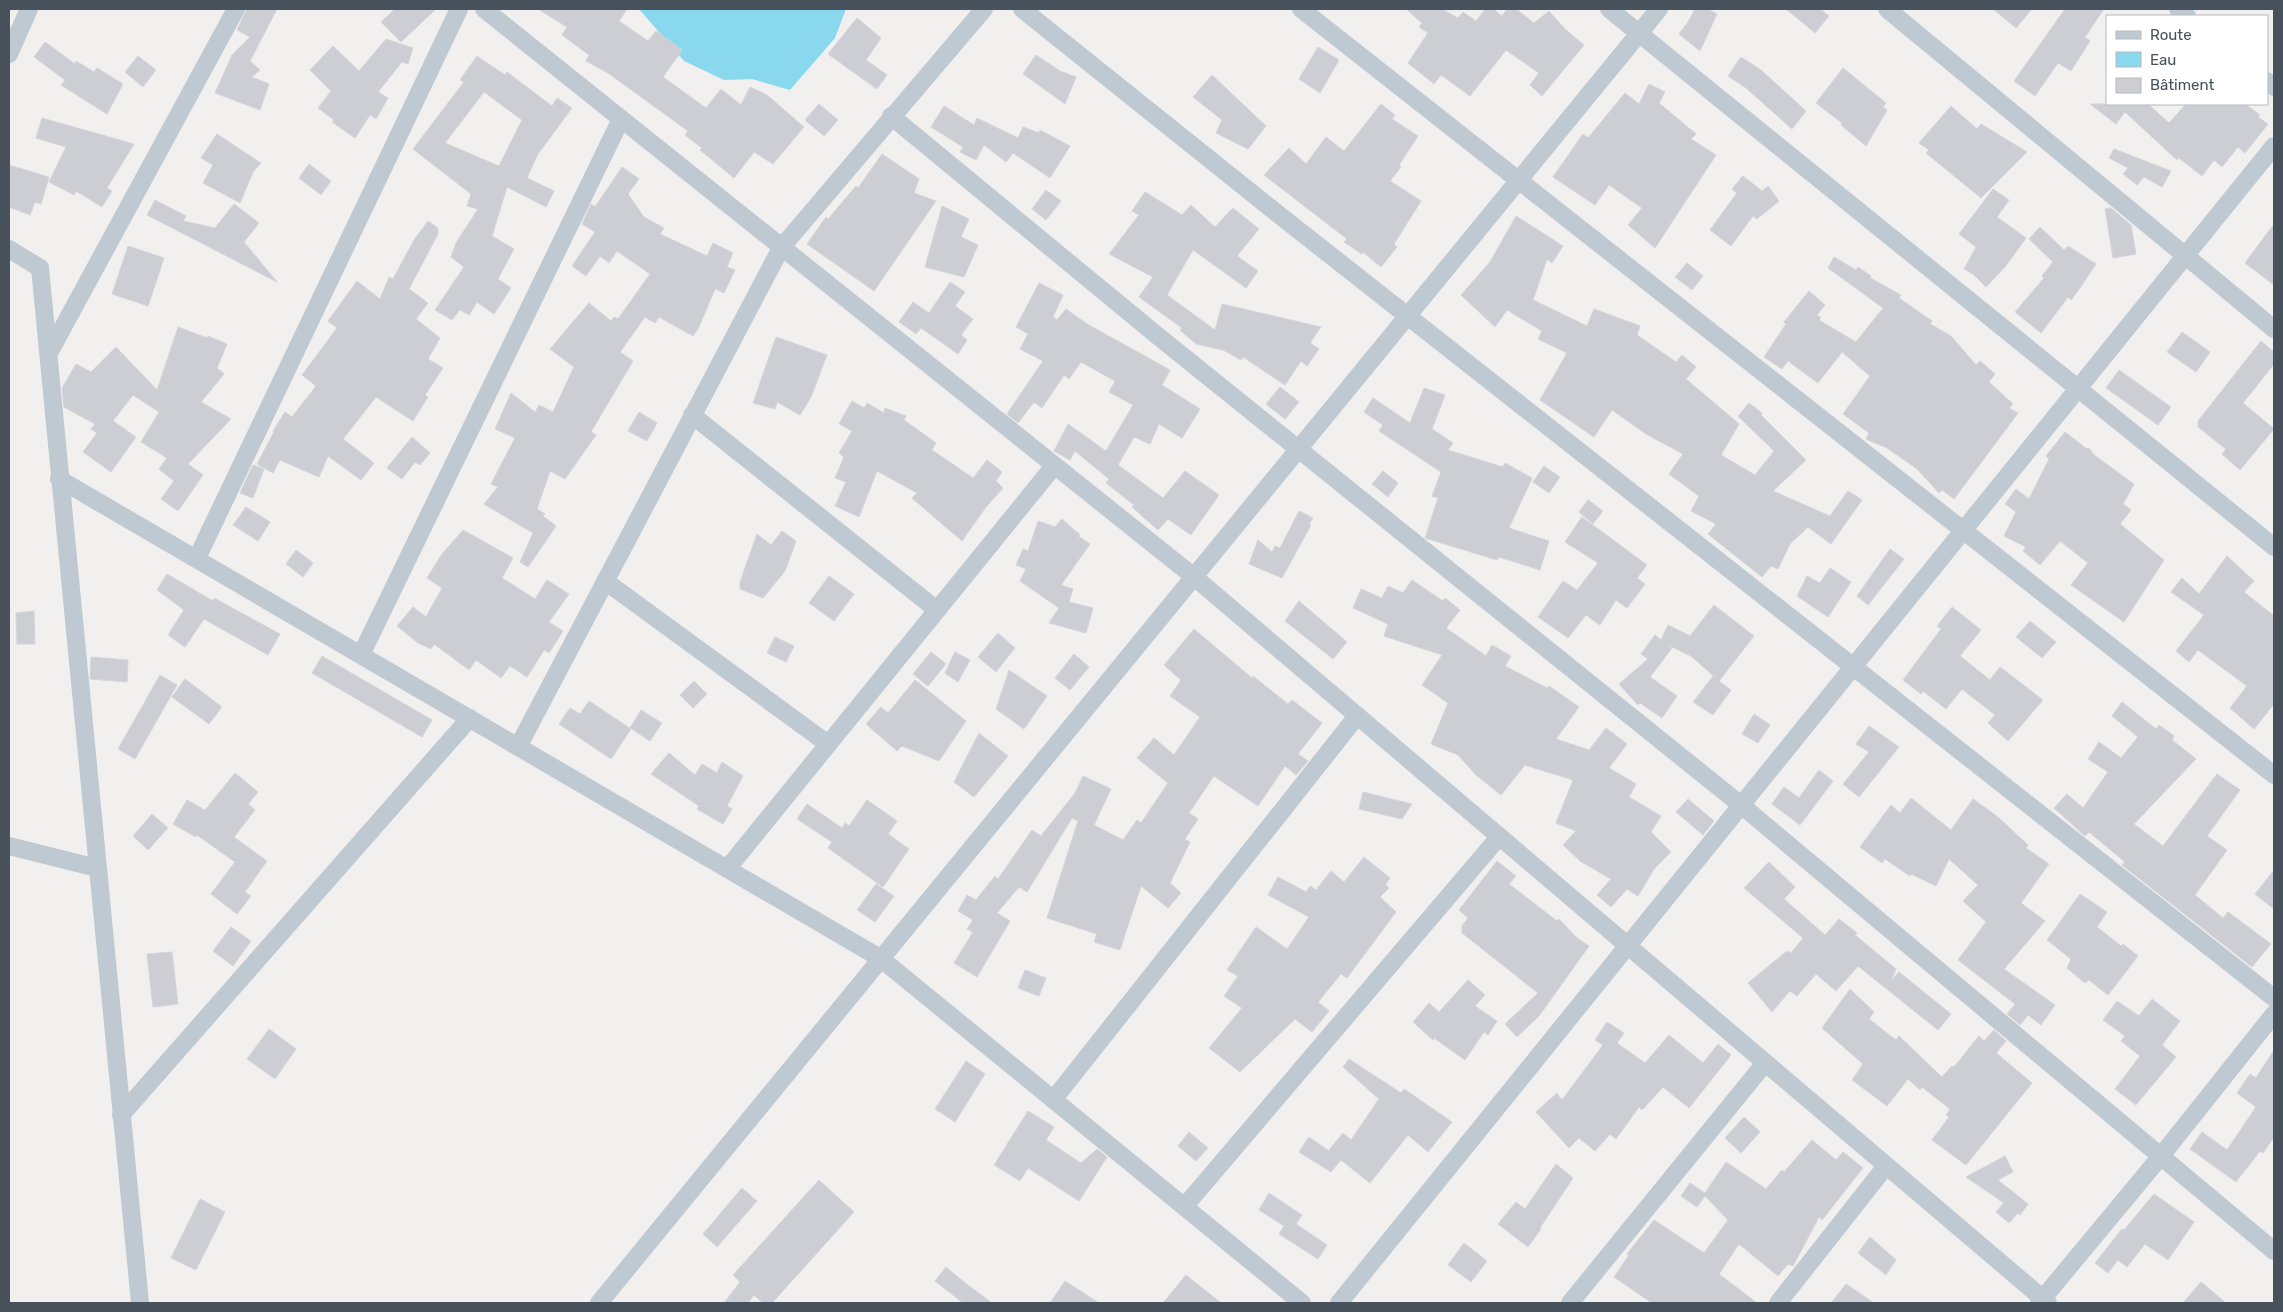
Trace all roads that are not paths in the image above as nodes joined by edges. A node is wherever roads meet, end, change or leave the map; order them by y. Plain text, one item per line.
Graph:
1 (29, 9) edge
2 (236, 9) edge
3 (458, 9) edge
4 (484, 9) edge
5 (984, 9) edge
6 (1022, 9) edge
7 (1301, 9) edge
8 (1609, 9) edge
9 (1659, 9) edge
10 (1887, 9) edge
11 (1639, 33) junction
12 (9, 54) edge
13 (891, 116) junction
14 (621, 119) junction
15 (2274, 146) edge
16 (1518, 180) junction
17 (781, 248) junction
18 (9, 249) edge
19 (2186, 256) junction
20 (1407, 316) junction
21 (2274, 328) edge
22 (49, 353) junction
23 (2078, 388) junction
24 (692, 415) junction
25 (1298, 448) junction
26 (1054, 466) junction
27 (59, 479) junction
28 (1964, 530) junction
29 (2274, 547) edge
30 (197, 558) junction
31 (1193, 576) junction
32 (605, 581) junction
33 (937, 610) junction
34 (362, 655) junction
35 (1853, 667) junction
36 (1357, 716) junction
37 (470, 718) junction
38 (828, 744) junction
39 (518, 746) junction
40 (2274, 775) edge
41 (1742, 805) junction
42 (1499, 837) junction
43 (9, 846) edge
44 (97, 868) junction
45 (727, 869) junction
46 (1627, 946) junction
47 (880, 958) junction
48 (2274, 998) edge
49 (2274, 1014) edge
50 (1765, 1063) junction
51 (1053, 1100) junction
52 (121, 1115) junction
53 (2162, 1156) junction
54 (1886, 1166) junction
55 (1184, 1206) junction
56 (2274, 1251) edge
57 (2043, 1302) edge
58 (140, 1303) edge
59 (599, 1303) edge
60 (1302, 1303) edge
61 (1339, 1303) edge
62 (1570, 1303) edge
63 (1778, 1303) edge

1 - 12 street
2 - 22 street
3 - 30 street
4 - 14 street
5 - 13 street
6 - 20 street
7 - 16 street
8 - 11 street
9 - 11 street
10 - 19 street
11 - 16 street
11 - 23 street
13 - 17 street
13 - 25 street
14 - 17 street
14 - 34 street
15 - 19 street
16 - 20 street
16 - 28 street
17 - 24 street
17 - 26 street
18 - 22 street
19 - 21 street
19 - 23 street
20 - 25 street
20 - 35 street
22 - 27 street
23 - 28 street
23 - 29 street
24 - 32 street
24 - 33 street
25 - 31 street
25 - 41 street
26 - 31 street
26 - 33 street
27 - 30 street
27 - 44 street
28 - 35 street
28 - 40 street
30 - 34 street
31 - 36 street
31 - 47 street
32 - 38 street
32 - 39 street
33 - 38 street
34 - 37 street
35 - 41 street
35 - 48 street
36 - 42 street
36 - 51 street
37 - 39 street
37 - 52 street
38 - 45 street
39 - 45 street
41 - 46 street
41 - 53 street
42 - 46 street
42 - 55 street
43 - 44 street
44 - 52 street
45 - 47 street
46 - 50 street
46 - 61 street
47 - 51 street
47 - 59 street
49 - 53 street
50 - 54 street
50 - 62 street
51 - 55 street
52 - 58 street
53 - 56 street
53 - 57 street
54 - 57 street
54 - 63 street
55 - 60 street

